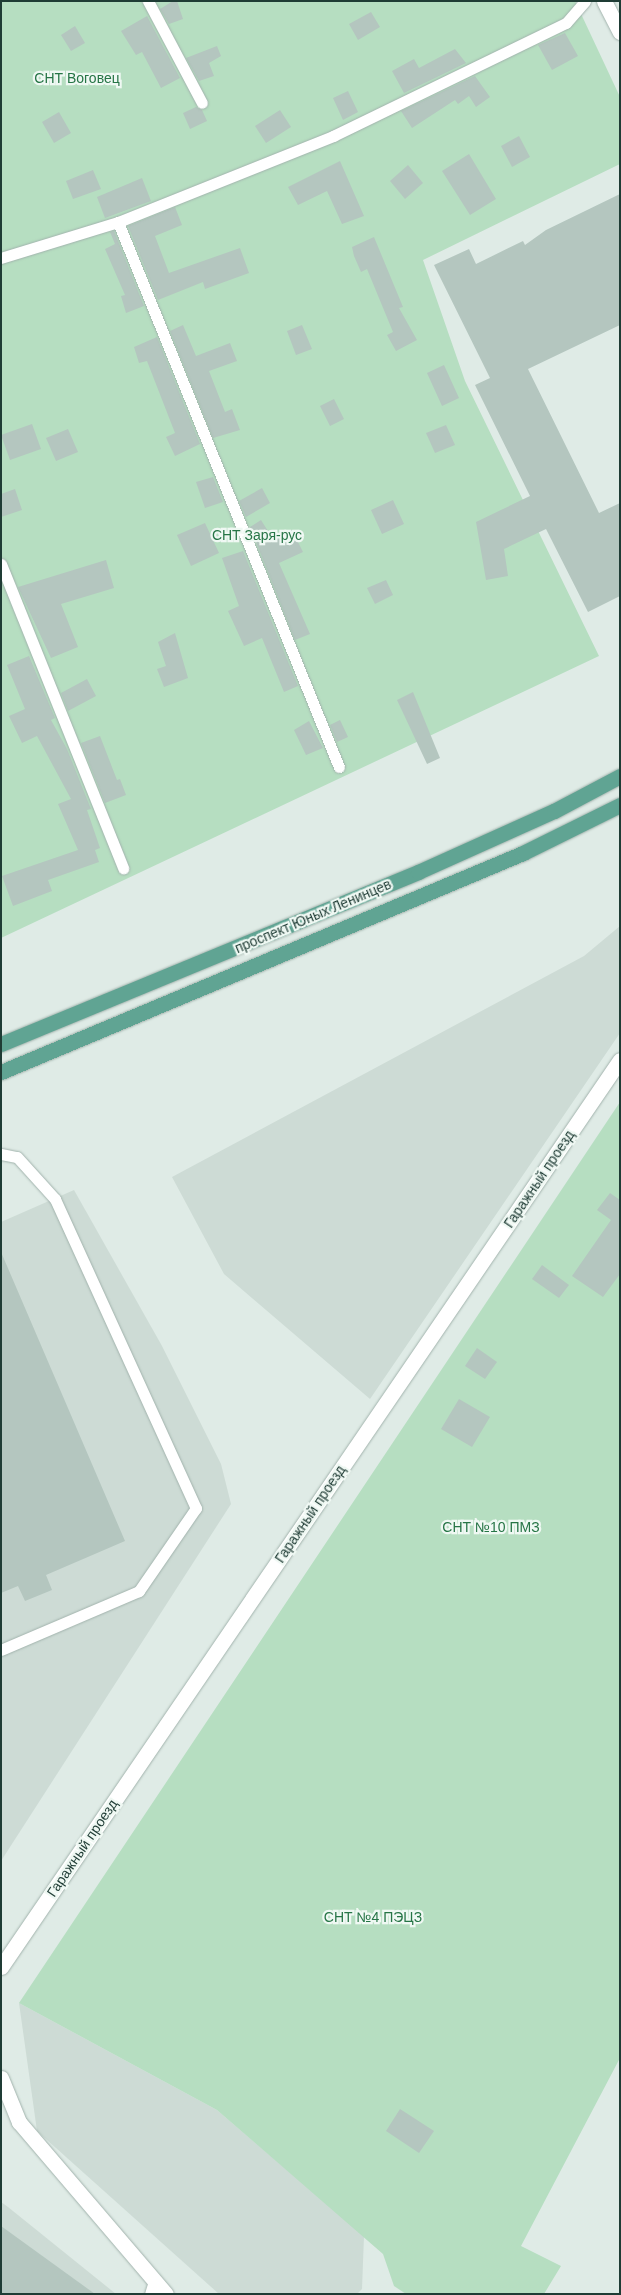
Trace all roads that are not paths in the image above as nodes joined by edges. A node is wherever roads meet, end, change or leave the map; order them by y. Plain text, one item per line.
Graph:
1 (148, 1) edge
2 (585, 1) edge
3 (604, 1) edge
4 (620, 32) edge
5 (202, 103) dead end
6 (118, 222) junction
7 (1, 258) edge
8 (1, 564) edge
9 (339, 767) dead end
10 (620, 776) edge
11 (620, 805) edge
12 (123, 868) dead end
13 (1, 1044) edge
14 (620, 1060) edge
15 (1, 1072) edge
16 (1, 1154) edge
17 (1, 1650) edge
18 (1, 1967) edge
19 (1, 2078) edge
20 (152, 2287) edge
21 (166, 2294) edge

1 - 5 lane
2 - 6 lane
3 - 4 street
6 - 7 lane
6 - 9 lane
8 - 12 lane
10 - 13 main road, проспект Юных Ленинцев
11 - 15 main road, проспект Юных Ленинцев
14 - 18 street, Гаражный проезд
16 - 17 lane
19 - 20 street
20 - 21 street

